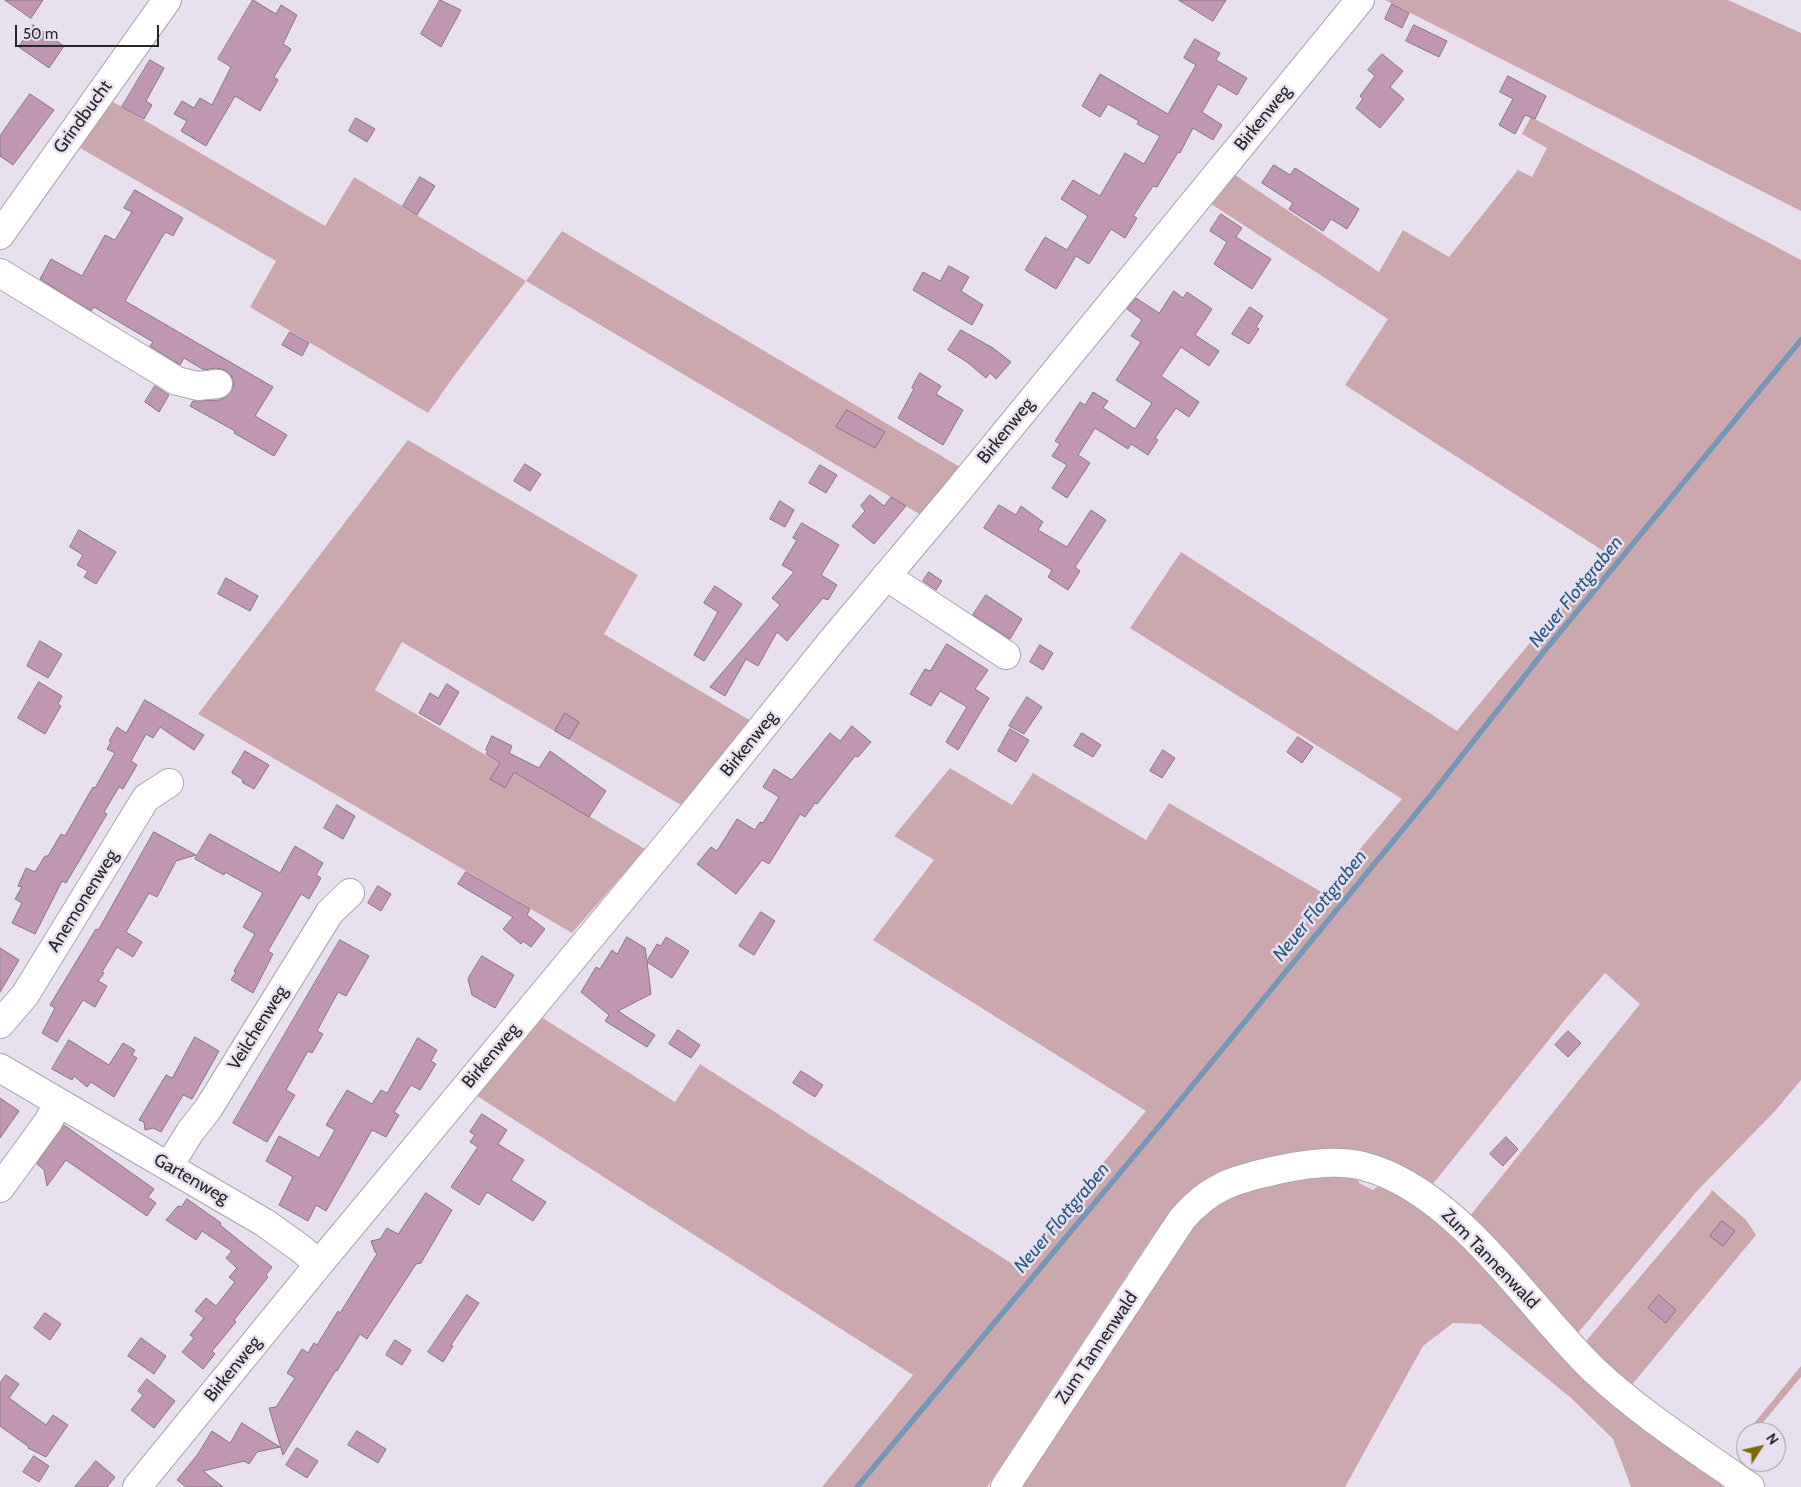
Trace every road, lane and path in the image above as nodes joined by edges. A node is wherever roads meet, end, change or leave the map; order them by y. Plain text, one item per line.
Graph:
1 (168, 0) edge
2 (1360, 0) edge
3 (0, 235) edge
4 (0, 273) edge
5 (218, 384) dead end
6 (886, 576) junction
7 (1006, 655) dead end
8 (169, 782) dead end
9 (350, 893) dead end
10 (0, 1024) edge
11 (0, 1068) edge
12 (58, 1103) junction
13 (168, 1166) junction
14 (0, 1188) edge
15 (319, 1264) junction
16 (137, 1487) edge
17 (1005, 1487) edge
18 (1750, 1487) edge

1 - 3 street, Grindbucht
2 - 6 street, Birkenweg
4 - 5 street
6 - 7 street
6 - 15 street, Birkenweg
8 - 10 street, Anemonenweg
9 - 13 street, Veilchenweg
11 - 12 street, Gartenweg
12 - 13 street, Gartenweg
12 - 14 street
13 - 15 street, Gartenweg
15 - 16 street, Birkenweg
17 - 18 street, Zum Tannenwald

